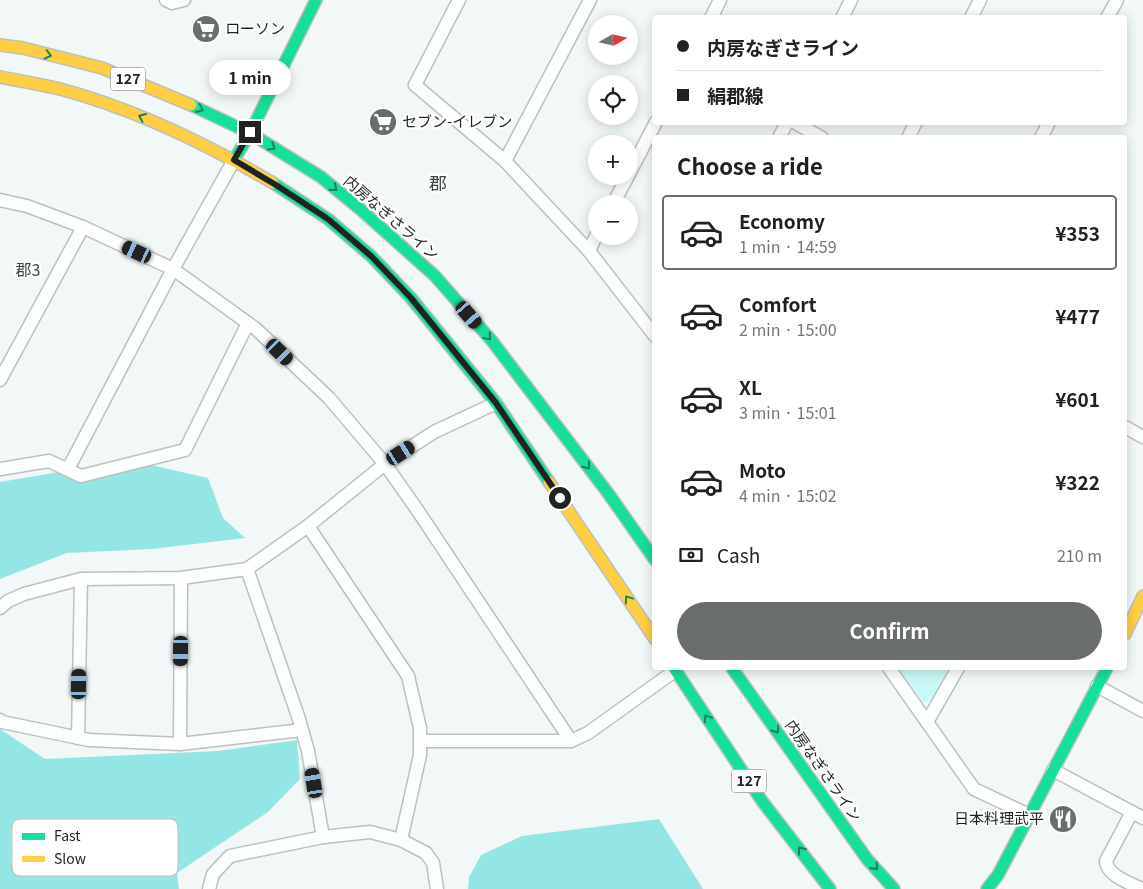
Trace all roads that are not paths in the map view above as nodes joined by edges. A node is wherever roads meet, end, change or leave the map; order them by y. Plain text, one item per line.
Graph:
1 (166, 0) edge
2 (184, 0) edge
3 (316, 0) edge
4 (460, 0) edge
5 (590, 0) edge
6 (720, 0) edge
7 (851, 0) edge
8 (980, 0) edge
9 (1117, 0) edge
10 (712, 15) edge
11 (844, 15) edge
12 (972, 15) edge
13 (1109, 15) edge
14 (0, 45) edge
15 (0, 77) edge
16 (654, 125) edge
17 (799, 125) edge
18 (250, 132) junction
19 (817, 135) edge
20 (638, 156) edge
21 (234, 160) junction
22 (506, 161) junction
23 (0, 200) edge
24 (83, 227) junction
25 (592, 245) edge
26 (589, 251) junction
27 (173, 269) junction
28 (248, 323) junction
29 (652, 332) edge
30 (0, 380) edge
31 (496, 403) junction
32 (1127, 428) edge
33 (1143, 437) edge
34 (385, 464) junction
35 (0, 468) edge
36 (68, 469) junction
37 (308, 526) junction
38 (652, 556) edge
39 (248, 570) junction
40 (181, 578) junction
41 (81, 579) junction
42 (1143, 596) edge
43 (0, 608) edge
44 (1127, 630) edge
45 (652, 635) edge
46 (674, 670) edge
47 (676, 670) edge
48 (733, 670) edge
49 (890, 670) edge
50 (957, 670) edge
51 (1106, 670) edge
52 (1097, 686) junction
53 (1143, 711) edge
54 (0, 720) edge
55 (927, 722) junction
56 (302, 730) junction
57 (78, 738) junction
58 (420, 741) junction
59 (571, 741) junction
60 (180, 744) junction
61 (1053, 770) junction
62 (1029, 815) junction
63 (1138, 815) edge
64 (322, 837) junction
65 (401, 840) junction
66 (209, 889) edge
67 (437, 889) edge
68 (830, 889) edge
69 (894, 889) edge
70 (987, 889) edge
71 (1142, 889) edge

1 - 2 street
3 - 18 main road
4 - 22 street
5 - 22 street
6 - 10 street
7 - 11 street
8 - 12 street
9 - 13 street
14 -> 18 main road, 内房なぎさライン / 127
21 -> 15 main road, 127
16 - 20 street
17 - 19 street
18 - 21 main road
18 -> 38 main road, 内房なぎさライン / 127
21 - 27 street
21 - 31 main road, 127
22 - 26 street
23 - 24 street
24 - 27 street
24 - 30 street
25 - 26 street
26 - 29 street
27 - 28 street
27 - 36 street
28 - 34 street
28 - 36 street
31 - 34 street
45 -> 31 main road, 127
32 - 33 street
34 - 37 street
34 - 59 street
35 - 36 street
37 - 39 street
37 - 58 street
39 - 40 street
39 - 56 street
40 - 41 street
40 - 60 street
41 - 43 street
41 - 57 street
42 - 44 main road
46 - 59 street
68 -> 47 main road, 127
48 -> 69 main road, 内房なぎさライン
49 - 55 street
50 - 55 street
51 - 52 main road
52 - 53 street
52 - 61 main road
54 - 57 street
55 - 62 street
56 - 60 street
56 - 64 street
57 - 60 street
58 - 59 street
58 - 65 street
61 - 62 main road
61 - 63 street
62 - 70 main road
63 - 71 street
64 - 65 street
64 - 66 street
65 - 67 street

